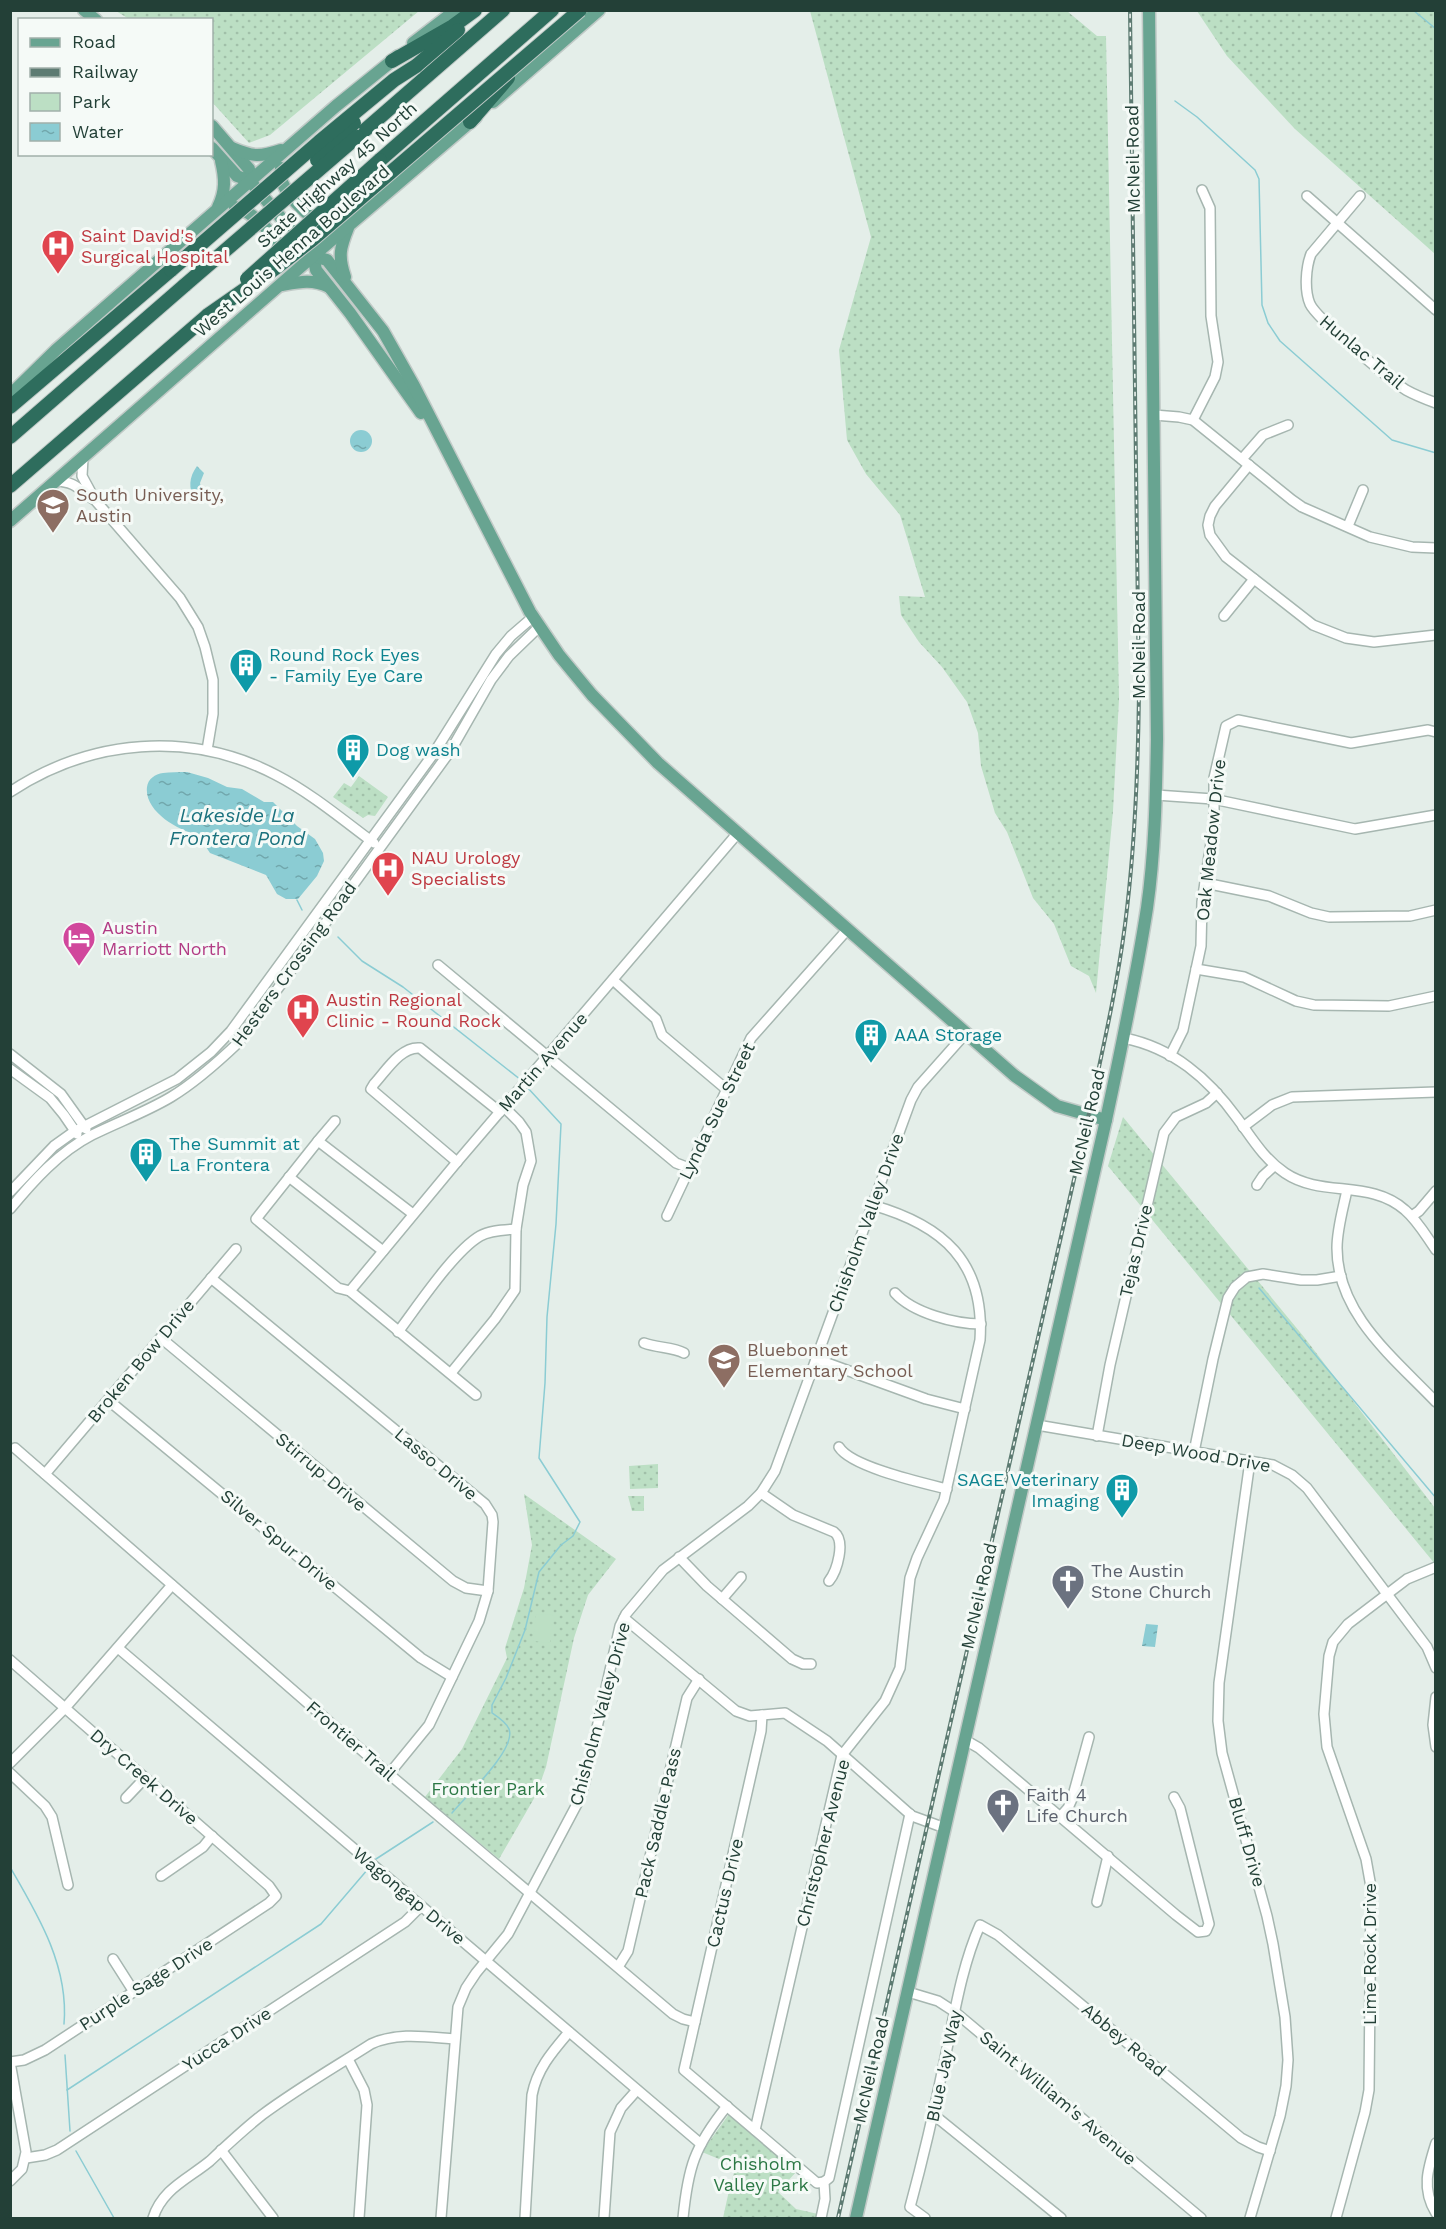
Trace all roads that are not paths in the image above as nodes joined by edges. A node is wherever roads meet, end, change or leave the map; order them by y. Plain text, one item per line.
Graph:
1 (456, 10) edge
2 (474, 10) edge
3 (480, 10) edge
4 (503, 10) edge
5 (552, 10) edge
6 (569, 10) edge
7 (580, 10) edge
8 (599, 10) edge
9 (1149, 10) edge
10 (392, 61) junction
11 (416, 66) junction
12 (470, 122) junction
13 (213, 127) edge
14 (229, 146) junction
15 (288, 148) junction
16 (213, 149) edge
17 (221, 159) junction
18 (250, 181) junction
19 (1202, 189) dead end
20 (1307, 196) dead end
21 (1360, 196) dead end
22 (285, 198) junction
23 (216, 212) junction
24 (1337, 223) junction
25 (348, 227) junction
26 (314, 256) junction
27 (347, 284) junction
28 (281, 285) junction
29 (332, 289) junction
30 (1436, 310) edge
31 (208, 315) junction
32 (10, 395) edge
33 (1436, 403) edge
34 (10, 407) edge
35 (1154, 415) junction
36 (1192, 420) junction
37 (1288, 424) dead end
38 (435, 430) junction
39 (10, 437) edge
40 (83, 458) junction
41 (1246, 462) junction
42 (56, 481) junction
43 (10, 486) edge
44 (1363, 490) dead end
45 (95, 500) junction
46 (10, 521) edge
47 (1348, 526) junction
48 (1436, 548) edge
49 (1254, 579) junction
50 (1224, 616) dead end
51 (536, 622) junction
52 (1436, 635) edge
53 (482, 674) junction
54 (468, 718) junction
55 (1436, 732) edge
56 (207, 750) junction
57 (10, 792) edge
58 (1156, 795) junction
59 (1213, 799) junction
60 (1436, 815) edge
61 (738, 834) junction
62 (371, 841) junction
63 (380, 847) junction
64 (1205, 883) junction
65 (1436, 910) edge
66 (847, 930) junction
67 (438, 965) dead end
68 (1196, 969) junction
69 (613, 980) junction
70 (1436, 996) edge
71 (966, 1033) junction
72 (1124, 1038) junction
73 (10, 1054) edge
74 (549, 1056) junction
75 (1170, 1056) junction
76 (10, 1069) edge
77 (726, 1089) junction
78 (1436, 1092) edge
79 (1217, 1094) junction
80 (502, 1109) junction
81 (1107, 1117) junction
82 (336, 1121) dead end
83 (84, 1125) junction
84 (1243, 1127) junction
85 (75, 1131) junction
86 (86, 1139) junction
87 (318, 1141) junction
88 (457, 1162) junction
89 (1274, 1166) junction
90 (689, 1168) junction
91 (289, 1177) junction
92 (1257, 1185) dead end
93 (1347, 1190) junction
94 (1436, 1191) edge
95 (10, 1192) edge
96 (872, 1205) junction
97 (10, 1209) edge
98 (413, 1214) junction
99 (667, 1216) dead end
100 (1412, 1216) junction
101 (516, 1229) junction
102 (236, 1249) dead end
103 (1436, 1250) edge
104 (383, 1251) junction
105 (1341, 1276) junction
106 (211, 1278) junction
107 (350, 1291) junction
108 (895, 1293) dead end
109 (981, 1324) junction
110 (398, 1332) junction
111 (160, 1338) junction
112 (644, 1343) dead end
113 (684, 1353) dead end
114 (816, 1359) junction
115 (451, 1373) junction
116 (476, 1395) dead end
117 (108, 1400) junction
118 (1436, 1402) edge
119 (964, 1409) junction
120 (1036, 1425) junction
121 (1097, 1436) junction
122 (839, 1447) dead end
123 (15, 1448) dead end
124 (1194, 1452) junction
125 (1250, 1461) junction
126 (45, 1474) junction
127 (947, 1489) junction
128 (761, 1493) junction
129 (680, 1557) junction
130 (1436, 1567) edge
131 (741, 1577) dead end
132 (829, 1581) dead end
133 (172, 1586) junction
134 (488, 1591) junction
135 (1387, 1593) junction
136 (722, 1599) junction
137 (624, 1618) junction
138 (118, 1648) junction
139 (10, 1660) edge
140 (811, 1664) dead end
141 (1436, 1668) edge
142 (452, 1677) junction
143 (699, 1679) junction
144 (1436, 1697) edge
145 (65, 1708) junction
146 (1435, 1709) edge
147 (762, 1715) junction
148 (1089, 1737) dead end
149 (966, 1740) junction
150 (1436, 1747) edge
151 (842, 1755) junction
152 (10, 1762) edge
153 (10, 1773) edge
154 (389, 1774) junction
155 (145, 1778) junction
156 (890, 1795) junction
157 (1174, 1797) dead end
158 (126, 1798) dead end
159 (910, 1814) junction
160 (1060, 1817) junction
161 (924, 1821) junction
162 (945, 1828) junction
163 (212, 1836) junction
164 (905, 1837) junction
165 (1108, 1856) junction
166 (161, 1876) dead end
167 (68, 1885) dead end
168 (529, 1892) junction
169 (276, 1896) joint
170 (1097, 1902) dead end
171 (421, 1906) junction
172 (980, 1925) joint
173 (113, 1959) dead end
174 (486, 1961) junction
175 (618, 1967) junction
176 (134, 1992) junction
177 (908, 1992) junction
178 (955, 2012) junction
179 (695, 2022) junction
180 (569, 2032) junction
181 (454, 2039) junction
182 (348, 2059) junction
183 (10, 2062) edge
184 (637, 2090) junction
185 (727, 2106) junction
186 (934, 2115) junction
187 (755, 2130) junction
188 (1436, 2143) edge
189 (701, 2144) junction
190 (221, 2150) junction
191 (1270, 2151) junction
192 (26, 2158) junction
193 (10, 2181) edge
194 (824, 2182) junction
195 (1436, 2213) edge
196 (153, 2218) edge
197 (272, 2218) edge
198 (359, 2218) edge
199 (441, 2218) edge
200 (525, 2218) edge
201 (604, 2218) edge
202 (683, 2218) edge
203 (821, 2218) edge
204 (856, 2218) edge
205 (925, 2218) edge
206 (1060, 2218) edge
207 (1201, 2218) edge
208 (1250, 2218) edge
209 (1336, 2218) edge
210 (1426, 2218) edge

1 - 10 main road
2 - 10 highway
3 - 11 highway
4 - 22 highway, State Highway 45 North, bridge
5 - 31 highway, State Highway 45 North, bridge
6 - 12 highway
7 - 31 highway, bridge
8 - 12 main road, West Louis Henna Boulevard
9 - 35 main road, McNeil Road
10 - 15 main road
11 - 22 highway, bridge
11 - 34 highway, bridge
12 - 25 main road, West Louis Henna Boulevard
13 - 14 main road
14 - 15 main road
14 - 18 main road
15 - 18 main road
15 - 25 main road
16 - 17 main road
17 - 18 main road
17 - 23 main road
18 - 23 main road
18 - 26 main road
19 - 36 street
20 - 24 street
21 - 24 street, Hunlac Trail
22 - 39 highway, State Highway 45 North, bridge
23 - 28 main road
23 - 32 main road
24 - 30 street
24 - 33 street, Hunlac Trail
25 - 26 main road, West Louis Henna Boulevard
25 - 27 main road
26 - 27 main road
26 - 28 main road, West Louis Henna Boulevard
26 - 29 main road
27 - 38 main road
28 - 29 main road
28 - 40 main road, West Louis Henna Boulevard
29 - 38 main road
31 - 43 highway, State Highway 45 North
35 - 36 street
35 - 58 main road, McNeil Road
36 - 41 street
37 - 41 street
38 - 51 main road
40 - 42 main road, West Louis Henna Boulevard
40 - 45 street
41 - 47 street
41 - 49 street
42 - 45 street
42 - 46 main road, West Louis Henna Boulevard
44 - 47 street
45 - 56 street
47 - 48 street
49 - 50 street
49 - 52 street
51 - 53 street, Hesters Crossing Road
51 - 54 street, Hesters Crossing Road
51 - 61 main road
53 - 54 street
53 - 62 street, Hesters Crossing Road
54 - 63 street, Hesters Crossing Road
55 - 59 street, Oak Meadow Drive
56 - 57 street
56 - 62 street
58 - 59 street
58 - 72 main road, McNeil Road
59 - 60 street
59 - 64 street, Oak Meadow Drive
61 - 66 main road
61 - 69 street, Martin Avenue
62 - 63 street
62 - 83 street, Hesters Crossing Road
63 - 86 street, Hesters Crossing Road
64 - 65 street
64 - 68 street, Oak Meadow Drive
66 - 71 main road
66 - 77 street, Lynda Sue Street
67 - 74 street
68 - 70 street
68 - 75 street, Oak Meadow Drive
69 - 74 street, Martin Avenue
69 - 77 street
71 - 81 main road
71 - 96 street, Chisholm Valley Drive
72 - 75 street
72 - 81 main road, McNeil Road
73 - 83 street
74 - 80 street, Martin Avenue
74 - 90 street
75 - 79 street
76 - 85 street
77 - 90 street, Lynda Sue Street
78 - 84 street
79 - 84 street
79 - 121 street, Tejas Drive
80 - 88 street, Martin Avenue
80 - 88 street
80 - 101 street
81 - 120 main road, McNeil Road
82 - 87 street
83 - 85 street, Hesters Crossing Road
83 - 86 street
84 - 89 street
85 - 86 street
85 - 95 street, Hesters Crossing Road
86 - 97 street, Hesters Crossing Road
87 - 91 street
87 - 98 street
88 - 98 street, Martin Avenue
89 - 92 street
89 - 93 street
90 - 99 street, Lynda Sue Street
91 - 104 street
91 - 107 street
93 - 100 street
93 - 105 street
94 - 100 street
96 - 109 street, Christopher Avenue
96 - 114 street, Chisholm Valley Drive
98 - 104 street, Martin Avenue
100 - 103 street
101 - 110 street
101 - 115 street
102 - 106 street, Broken Bow Drive
104 - 107 street, Martin Avenue
105 - 118 street
105 - 124 street
106 - 111 street, Broken Bow Drive
106 - 134 street, Lasso Drive
107 - 110 street
108 - 109 street
109 - 119 street, Christopher Avenue
110 - 115 street
111 - 117 street, Broken Bow Drive
111 - 134 street, Stirrup Drive
112 - 113 street
114 - 119 street
114 - 128 street, Chisholm Valley Drive
115 - 116 street
117 - 126 street, Broken Bow Drive
117 - 142 street, Silver Spur Drive
119 - 127 street, Christopher Avenue
120 - 121 street, Deep Wood Drive
120 - 149 main road, McNeil Road
121 - 124 street, Deep Wood Drive
122 - 127 street
123 - 126 street, Frontier Trail
124 - 125 street, Deep Wood Drive
125 - 135 street, Deep Wood Drive
125 - 191 street, Bluff Drive
126 - 133 street, Frontier Trail
127 - 151 street, Christopher Avenue
128 - 129 street, Chisholm Valley Drive
128 - 132 street
129 - 136 street
129 - 137 street, Chisholm Valley Drive
130 - 135 street, Lime Rock Drive
131 - 136 street
133 - 138 street
133 - 154 street, Frontier Trail
134 - 142 street, Lasso Drive
135 - 141 street, Deep Wood Drive
135 - 209 street, Lime Rock Drive
136 - 140 street
137 - 143 street
137 - 168 street, Chisholm Valley Drive
138 - 145 street
138 - 171 street, Wagongap Drive
139 - 145 street, Dry Creek Drive
142 - 154 street, Lasso Drive
143 - 147 street
143 - 175 street, Pack Saddle Pass
144 - 146 street
145 - 152 street
145 - 155 street, Dry Creek Drive
146 - 150 street
147 - 151 street
147 - 179 street, Cactus Drive
148 - 160 street
149 - 160 street
149 - 162 main road, McNeil Road
151 - 156 street
151 - 187 street, Christopher Avenue
153 - 167 street
154 - 168 street, Frontier Trail
155 - 158 street
155 - 163 street, Dry Creek Drive
156 - 159 street
156 - 161 street
157 - 165 street
159 - 161 street
159 - 164 street
160 - 165 street
161 - 162 street
161 - 164 street
162 - 177 main road, McNeil Road
163 - 166 street
163 - 169 street, Dry Creek Drive
164 - 194 street
165 - 170 street
168 - 174 street, Chisholm Valley Drive
168 - 175 street, Frontier Trail
169 - 176 street, Purple Sage Drive
171 - 174 street, Wagongap Drive
171 - 192 street, Yucca Drive
172 - 178 street, Blue Jay Way
172 - 191 street, Abbey Road
173 - 176 street
174 - 180 street, Wagongap Drive
174 - 181 street, Chisholm Valley Drive
175 - 179 street, Frontier Trail
176 - 183 street, Purple Sage Drive
177 - 178 street, Saint William's Avenue
177 - 204 main road, McNeil Road
178 - 186 street, Blue Jay Way
178 - 207 street, Saint William's Avenue
179 - 185 street, Cactus Drive
180 - 184 street, Wagongap Drive
180 - 200 street
181 - 182 street
181 - 199 street, Chisholm Valley Drive
182 - 190 street
182 - 198 street
183 - 192 street
184 - 189 street, Wagongap Drive
184 - 201 street
185 - 187 street
185 - 189 street
186 - 205 street, Blue Jay Way
186 - 206 street
187 - 194 street
188 - 195 street
189 - 202 street
190 - 196 street
190 - 197 street
191 - 208 street, Bluff Drive
192 - 193 street
194 - 203 street
195 - 210 street

